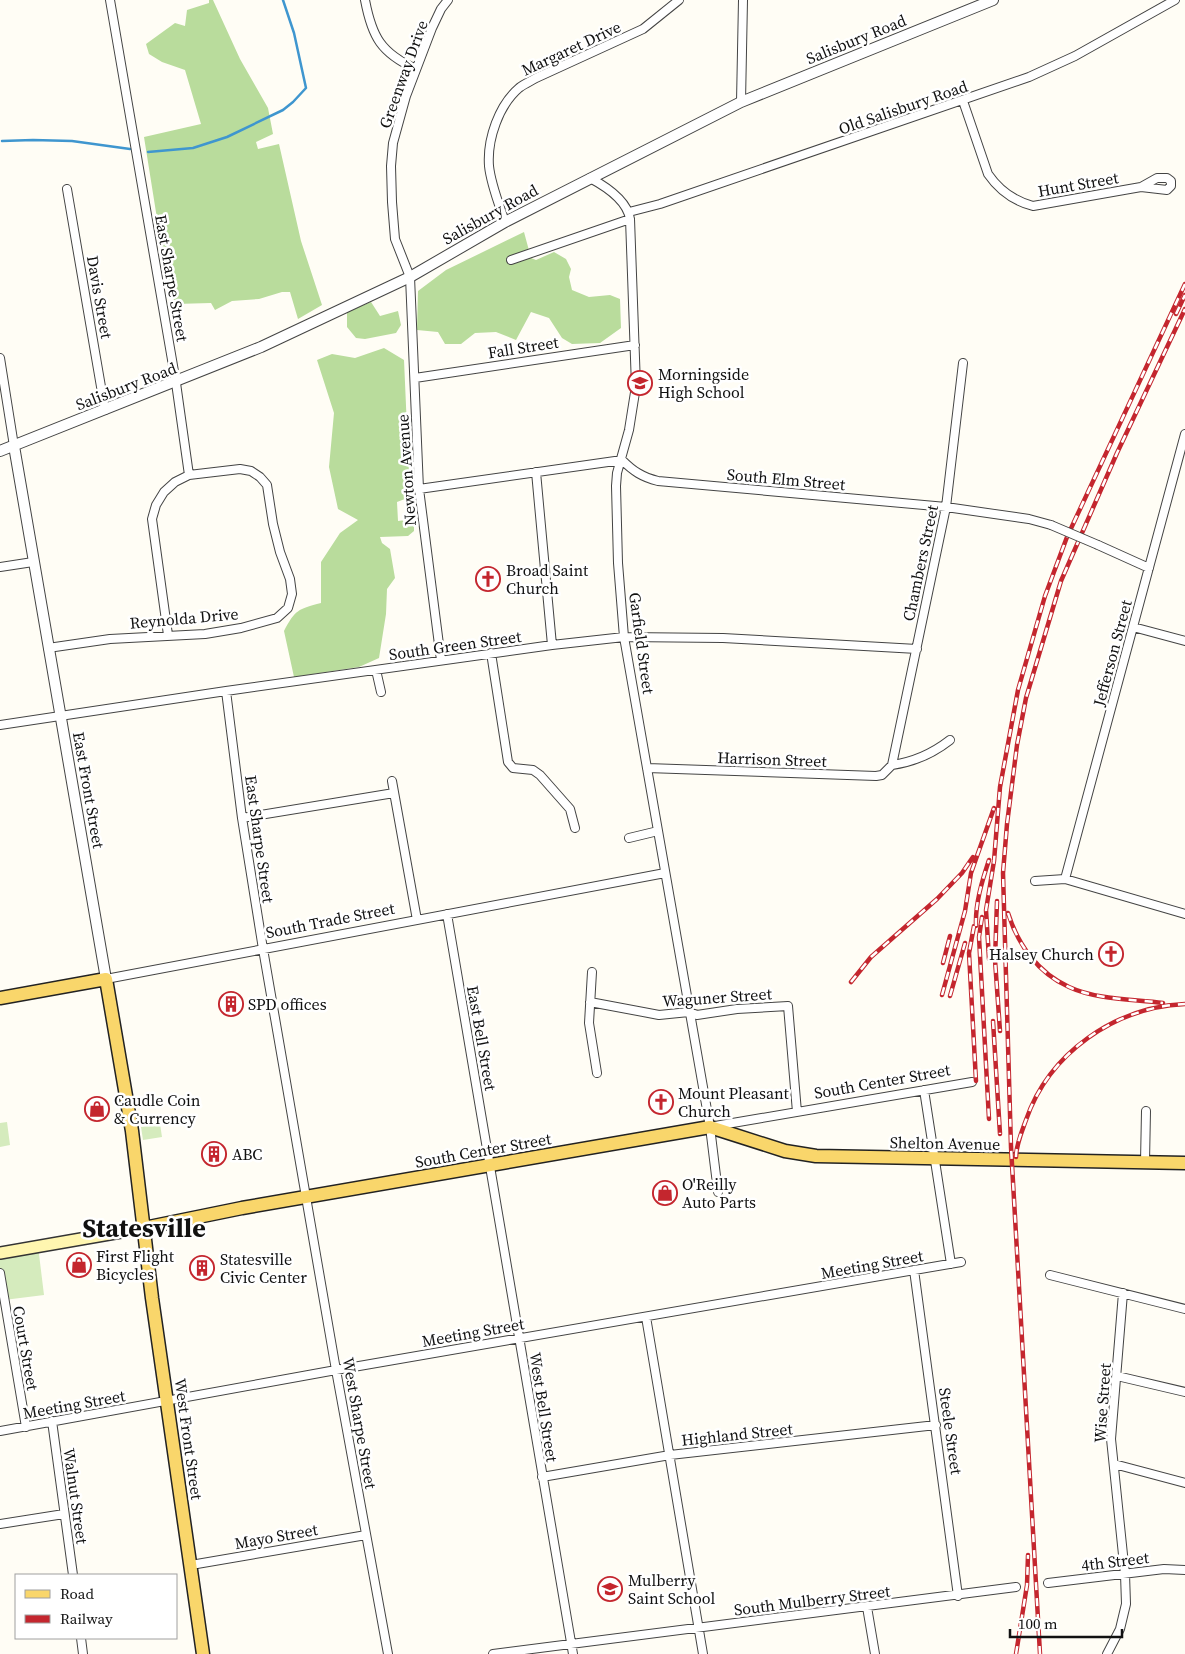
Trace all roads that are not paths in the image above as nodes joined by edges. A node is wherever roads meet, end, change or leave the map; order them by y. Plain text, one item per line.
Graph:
1 (110, 0) edge
2 (365, 0) edge
3 (448, 0) edge
4 (679, 0) edge
5 (743, 0) edge
6 (993, 0) edge
7 (1175, 0) edge
8 (416, 69) junction
9 (963, 101) junction
10 (741, 102) junction
11 (590, 178) junction
12 (1141, 187) dead end
13 (67, 189) dead end
14 (630, 216) junction
15 (505, 222) junction
16 (511, 260) dead end
17 (410, 276) junction
18 (635, 344) junction
19 (0, 358) edge
20 (962, 363) dead end
21 (415, 378) junction
22 (176, 383) junction
23 (105, 410) junction
24 (1185, 434) edge
25 (14, 446) junction
26 (0, 451) edge
27 (622, 460) junction
28 (536, 472) junction
29 (189, 475) junction
30 (419, 490) junction
31 (946, 507) junction
32 (33, 562) junction
33 (0, 567) edge
34 (1149, 568) junction
35 (1133, 627) junction
36 (168, 635) junction
37 (624, 637) junction
38 (1185, 641) edge
39 (552, 644) junction
40 (48, 648) junction
41 (917, 649) junction
42 (490, 653) junction
43 (441, 660) junction
44 (376, 670) junction
45 (226, 691) junction
46 (381, 692) dead end
47 (60, 716) junction
48 (0, 725) edge
49 (950, 740) dead end
50 (892, 765) junction
51 (647, 768) junction
52 (392, 781) dead end
53 (394, 793) junction
54 (242, 818) junction
55 (575, 828) dead end
56 (658, 831) junction
57 (630, 838) dead end
58 (665, 873) junction
59 (1065, 880) junction
60 (1035, 881) dead end
61 (447, 914) junction
62 (1185, 914) edge
63 (417, 920) junction
64 (263, 949) junction
65 (592, 972) dead end
66 (106, 978) junction
67 (0, 998) edge
68 (590, 1002) junction
69 (689, 1012) junction
70 (597, 1073) dead end
71 (972, 1082) dead end
72 (924, 1090) junction
73 (1146, 1111) dead end
74 (797, 1112) junction
75 (710, 1127) junction
76 (935, 1159) junction
77 (1145, 1162) junction
78 (1185, 1163) edge
79 (489, 1165) junction
80 (718, 1192) dead end
81 (306, 1197) junction
82 (144, 1228) junction
83 (0, 1253) edge
84 (961, 1262) dead end
85 (951, 1264) junction
86 (914, 1270) junction
87 (0, 1273) edge
88 (1050, 1275) dead end
89 (1124, 1293) junction
90 (1185, 1310) edge
91 (646, 1316) junction
92 (518, 1338) junction
93 (336, 1370) junction
94 (1117, 1376) junction
95 (1185, 1392) edge
96 (166, 1400) junction
97 (52, 1421) junction
98 (936, 1425) junction
99 (26, 1427) junction
100 (0, 1431) edge
101 (670, 1455) junction
102 (1114, 1464) junction
103 (542, 1477) junction
104 (1185, 1483) edge
105 (64, 1514) junction
106 (0, 1524) edge
107 (366, 1535) junction
108 (191, 1565) junction
109 (1185, 1570) edge
110 (73, 1574) edge
111 (1125, 1574) junction
112 (1048, 1583) dead end
113 (1016, 1587) dead end
114 (958, 1596) junction
115 (867, 1607) junction
116 (699, 1628) junction
117 (81, 1639) edge
118 (571, 1644) junction
119 (83, 1654) edge
120 (203, 1654) edge
121 (388, 1654) edge
122 (493, 1654) edge
123 (573, 1654) edge
124 (703, 1654) edge
125 (876, 1654) edge
126 (1107, 1654) edge

1 - 22 street, East Sharpe Street
2 - 8 street
3 - 8 street, Greenway Drive
4 - 15 street, Margaret Drive
5 - 10 street
6 - 10 street, Salisbury Road
7 - 9 street, Old Salisbury Road
8 - 17 street, Greenway Drive
9 - 12 street, Hunt Street
9 - 14 street, Old Salisbury Road
10 - 11 street, Salisbury Road
11 - 14 street
11 - 15 street, Salisbury Road
13 - 23 street, Davis Street
14 - 16 street, Old Salisbury Road
14 - 18 street, Garfield Street
15 - 17 street, Salisbury Road
17 - 21 street, Newton Avenue
17 - 22 street, Salisbury Road
18 - 21 street, Fall Street
18 - 27 street, Garfield Street
19 - 25 street, East Front Street
20 - 31 street, Chambers Street
21 - 30 street, Newton Avenue
22 - 23 street, Salisbury Road
22 - 29 street, East Sharpe Street
23 - 25 street, Salisbury Road
24 - 34 street, Jefferson Street
25 - 26 street, Salisbury Road
25 - 32 street, East Front Street
27 - 28 street
27 - 31 street, South Elm Street
27 - 37 street, Garfield Street
28 - 30 street
28 - 39 street
29 - 36 street
29 - 36 street, Reynolda Drive
30 - 43 street, Newton Avenue
31 - 34 street, South Elm Street, bridge
31 - 41 street, Chambers Street
32 - 33 street
32 - 40 street, East Front Street
34 - 35 street, Jefferson Street
35 - 38 street
35 - 59 street, Jefferson Street
36 - 40 street, Reynolda Drive
37 - 39 street, South Green Street
37 - 41 street, South Green Street
37 - 51 street, Garfield Street
39 - 42 street, South Green Street
40 - 47 street, East Front Street
41 - 50 street, Chambers Street
42 - 43 street, South Green Street
42 - 55 street
43 - 44 street, South Green Street
44 - 45 street, South Green Street
44 - 46 street
45 - 47 street, South Green Street
45 - 54 street, East Sharpe Street
47 - 48 street, South Green Street
47 - 66 street, East Front Street
49 - 50 street, Harrison Street
50 - 51 street, Harrison Street
51 - 56 street, Garfield Street
52 - 53 street
53 - 54 street
53 - 63 street
54 - 64 street, East Sharpe Street
56 - 57 street
56 - 58 street, Garfield Street
58 - 61 street, South Trade Street
58 - 69 street, Garfield Street
59 - 60 street
59 - 62 street
61 - 63 street, South Trade Street
61 - 79 street, East Bell Street
63 - 64 street, South Trade Street
64 - 66 street, South Trade Street
64 - 81 street, East Sharpe Street
65 - 68 street
66 - 67 main road, South Trade Street
66 - 82 main road, East Front Street
68 - 69 street, Waguner Street
68 - 70 street
69 - 74 street, Waguner Street
69 - 75 street, Garfield Street
71 - 72 street, South Center Street
72 - 74 street, South Center Street
72 - 76 street
73 - 77 street
74 - 75 street, South Center Street
75 - 76 main road, Shelton Avenue
75 - 79 main road, South Center Street
75 - 80 street, Garfield Street
76 - 77 main road, Shelton Avenue
76 - 85 street
77 - 78 main road, Shelton Avenue
79 - 81 main road, South Center Street
79 - 92 street, West Bell Street
81 - 82 main road, South Center Street
81 - 93 street, West Sharpe Street
82 - 83 main road, South Center Street
82 - 96 main road, West Front Street
84 - 85 street, Meeting Street
85 - 86 street, Meeting Street
86 - 91 street, Meeting Street
86 - 98 street, Steele Street
87 - 99 street, Court Street
88 - 89 street
89 - 90 street
89 - 94 street, Wise Street
91 - 92 street, Meeting Street
91 - 101 street
92 - 93 street, Meeting Street
92 - 103 street, West Bell Street
93 - 96 street, Meeting Street
93 - 107 street, West Sharpe Street
94 - 95 street
94 - 102 street, Wise Street
96 - 97 street, Meeting Street
96 - 108 main road, West Front Street
97 - 99 street, Meeting Street
97 - 105 street, Walnut Street
98 - 101 street, Highland Street
98 - 114 street, Steele Street
99 - 100 street, Meeting Street
101 - 103 street, Highland Street
101 - 116 street
102 - 104 street
102 - 111 street, Wise Street
103 - 118 street, West Bell Street
105 - 106 street
105 - 110 street, Walnut Street
107 - 108 street, Mayo Street
107 - 121 street, West Sharpe Street
108 - 120 main road, West Front Street
109 - 111 street, 4th Street
111 - 112 street, 4th Street
111 - 126 street, Wise Street
113 - 114 street, South Mulberry Street
114 - 115 street, South Mulberry Street
115 - 116 street, South Mulberry Street
115 - 125 street
116 - 118 street, South Mulberry Street
116 - 124 street
117 - 119 street
118 - 122 street, South Mulberry Street
118 - 123 street, West Bell Street

